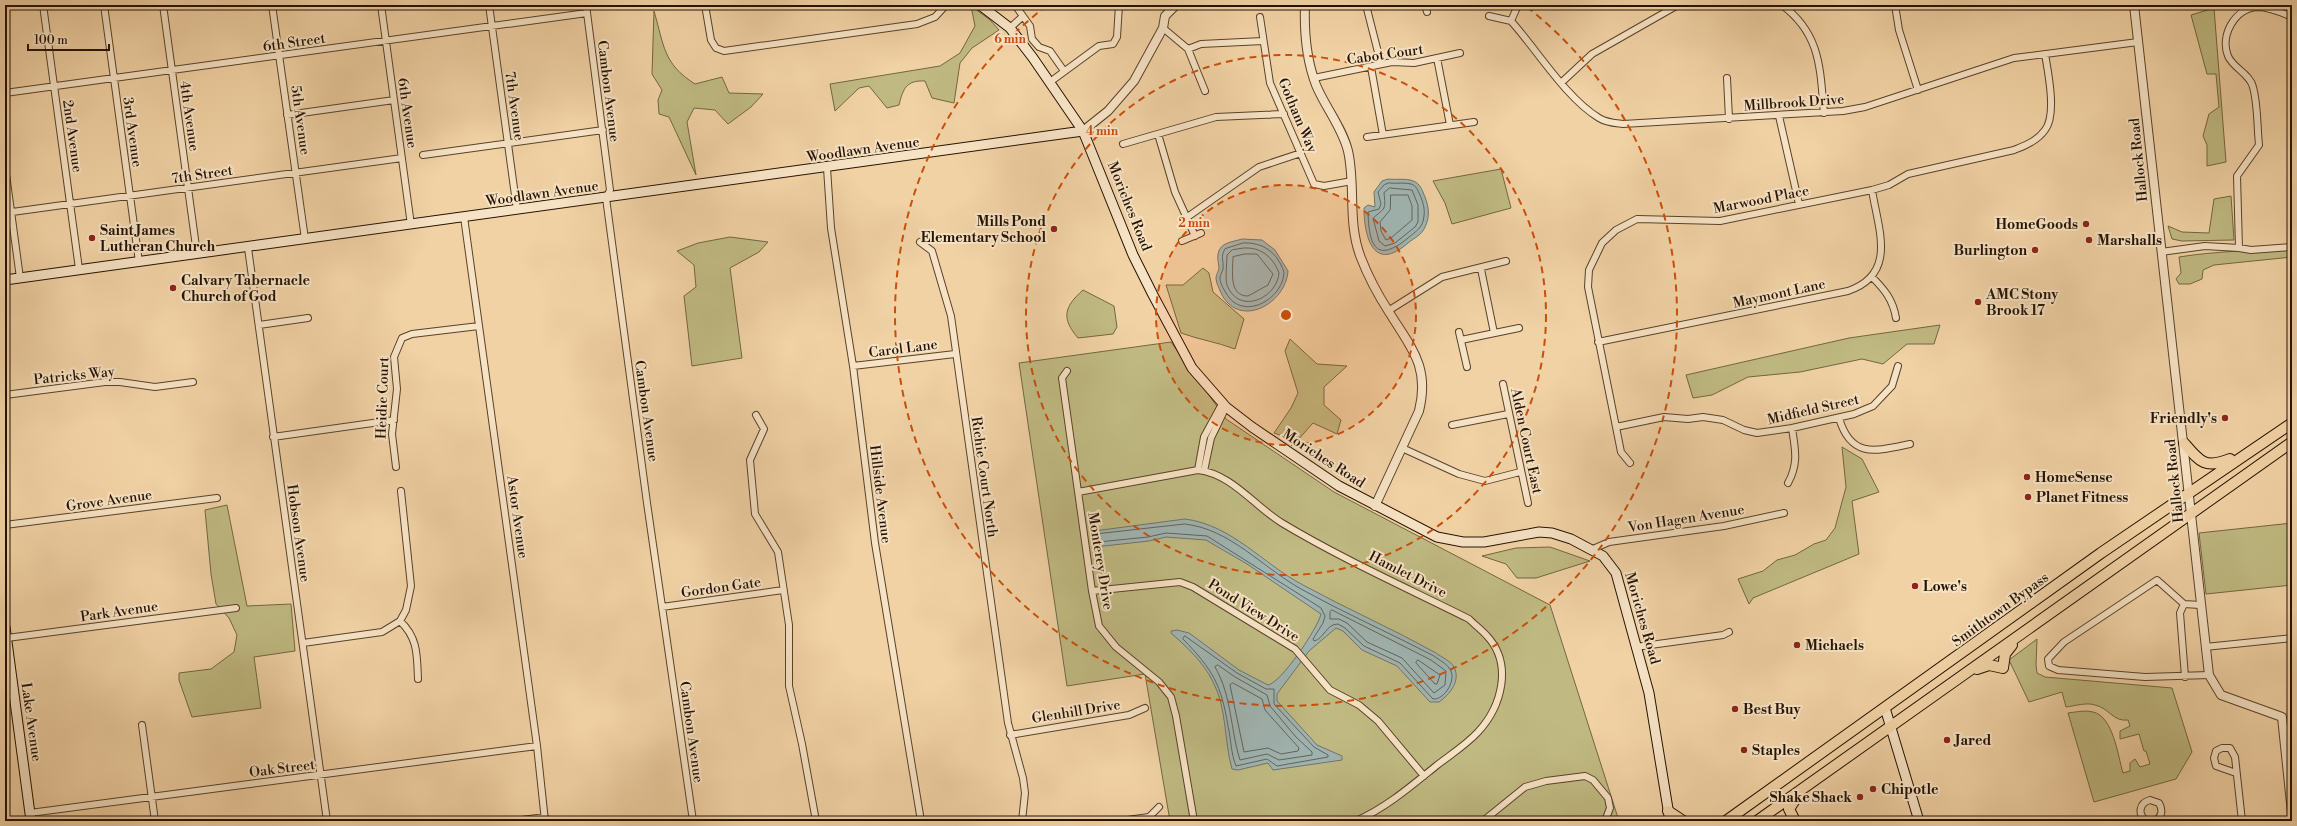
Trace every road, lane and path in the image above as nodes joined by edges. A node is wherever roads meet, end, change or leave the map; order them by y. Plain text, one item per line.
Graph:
1 (43, 5) edge
2 (104, 5) edge
3 (163, 5) edge
4 (272, 5) edge
5 (381, 5) edge
6 (489, 5) edge
7 (586, 5) edge
8 (705, 5) edge
9 (946, 5) edge
10 (980, 5) edge
11 (1015, 5) edge
12 (1119, 5) edge
13 (1176, 5) edge
14 (1305, 5) edge
15 (1366, 5) edge
16 (1518, 5) edge
17 (1678, 5) edge
18 (1782, 5) edge
19 (1895, 5) edge
20 (2134, 5) edge
21 (587, 13) junction
22 (1260, 16) dead end
23 (1489, 16) dead end
24 (1022, 17) junction
25 (2292, 17) edge
26 (1511, 21) junction
27 (492, 26) junction
28 (1010, 28) junction
29 (1163, 28) junction
30 (386, 41) junction
31 (1263, 42) junction
32 (2138, 42) junction
33 (1188, 49) junction
34 (1460, 53) dead end
35 (2046, 54) junction
36 (280, 56) junction
37 (1437, 58) junction
38 (1381, 64) junction
39 (1372, 67) junction
40 (172, 71) junction
41 (1064, 71) junction
42 (1314, 78) junction
43 (1727, 78) dead end
44 (114, 79) junction
45 (1050, 82) junction
46 (1562, 82) junction
47 (54, 87) junction
48 (1918, 90) junction
49 (1205, 91) dead end
50 (5, 94) edge
51 (394, 100) junction
52 (1824, 113) junction
53 (287, 114) junction
54 (1284, 114) junction
55 (1779, 116) junction
56 (1729, 119) junction
57 (1474, 122) dead end
58 (1450, 125) junction
59 (602, 130) junction
60 (1083, 131) junction
61 (1158, 134) junction
62 (1383, 135) junction
63 (1367, 137) dead end
64 (508, 144) junction
65 (1123, 144) dead end
66 (1301, 153) junction
67 (424, 155) dead end
68 (402, 158) junction
69 (5, 167) edge
70 (827, 168) junction
71 (296, 173) junction
72 (1352, 181) junction
73 (188, 188) junction
74 (1872, 190) junction
75 (130, 196) junction
76 (606, 198) junction
77 (71, 204) junction
78 (1799, 204) junction
79 (517, 210) junction
80 (8, 213) edge
81 (464, 218) junction
82 (1186, 218) junction
83 (411, 225) junction
84 (1201, 233) dead end
85 (1195, 236) junction
86 (304, 239) junction
87 (1182, 241) dead end
88 (920, 242) dead end
89 (248, 248) junction
90 (2239, 248) junction
91 (2292, 248) edge
92 (2161, 252) junction
93 (197, 254) junction
94 (1506, 261) dead end
95 (139, 262) junction
96 (79, 269) junction
97 (1481, 269) junction
98 (1872, 277) junction
99 (20, 278) junction
100 (5, 280) edge
101 (1388, 311) junction
102 (308, 318) dead end
103 (1896, 318) dead end
104 (259, 325) junction
105 (479, 326) junction
106 (1520, 328) dead end
107 (1459, 332) dead end
108 (1494, 333) junction
109 (1461, 340) junction
110 (1598, 342) junction
111 (956, 354) junction
112 (853, 366) junction
113 (1898, 366) dead end
114 (1467, 367) dead end
115 (1067, 371) dead end
116 (193, 382) dead end
117 (1503, 384) dead end
118 (5, 395) edge
119 (1224, 406) junction
120 (1508, 414) junction
121 (756, 415) dead end
122 (1839, 418) junction
123 (394, 420) junction
124 (2292, 423) edge
125 (1452, 425) dead end
126 (1616, 427) junction
127 (1792, 428) junction
128 (273, 437) junction
129 (2292, 442) edge
130 (2184, 443) junction
131 (1910, 444) dead end
132 (1402, 448) junction
133 (2245, 454) junction
134 (1630, 463) dead end
135 (396, 467) dead end
136 (1201, 471) junction
137 (1520, 472) junction
138 (1788, 483) dead end
139 (401, 491) dead end
140 (1078, 492) junction
141 (2189, 493) junction
142 (217, 498) dead end
143 (1528, 504) dead end
144 (1375, 506) junction
145 (1784, 513) dead end
146 (2191, 513) junction
147 (5, 526) edge
148 (1593, 549) junction
149 (783, 590) junction
150 (1092, 591) junction
151 (2184, 604) junction
152 (2200, 605) junction
153 (662, 607) junction
154 (236, 608) dead end
155 (400, 621) junction
156 (5, 627) edge
157 (2026, 630) junction
158 (1729, 632) dead end
159 (6, 638) junction
160 (2292, 638) edge
161 (303, 643) junction
162 (1636, 647) junction
163 (2205, 647) junction
164 (2209, 675) junction
165 (1961, 676) junction
166 (2185, 678) junction
167 (418, 679) dead end
168 (1145, 708) dead end
169 (1885, 708) junction
170 (142, 725) dead end
171 (1892, 726) junction
172 (1010, 734) junction
173 (537, 746) junction
174 (2236, 773) junction
175 (321, 775) junction
176 (1424, 776) junction
177 (1803, 789) junction
178 (152, 797) junction
179 (1159, 807) dead end
180 (2292, 813) edge
181 (1735, 814) junction
182 (1669, 816) edge
183 (30, 817) edge
184 (545, 819) edge
185 (1760, 819) edge
186 (155, 821) edge
187 (327, 821) edge
188 (514, 821) edge
189 (693, 821) edge
190 (816, 821) edge
191 (921, 821) edge
192 (1022, 821) edge
193 (1120, 821) edge
194 (1194, 821) edge
195 (1356, 821) edge
196 (1483, 821) edge
197 (1605, 821) edge
198 (1683, 821) edge
199 (1721, 821) edge
200 (1726, 821) edge
201 (1789, 821) edge
202 (1795, 821) edge
203 (1919, 821) edge
204 (2147, 821) edge
205 (2155, 821) edge
206 (2242, 821) edge

1 - 47 street, 2nd Avenue
2 - 44 street, 3rd Avenue
3 - 40 street, 4th Avenue
4 - 36 street, 5th Avenue
5 - 30 street, 6th Avenue
6 - 27 street, 7th Avenue
7 - 21 street, Cambon Avenue
8 - 9 street
10 - 28 main road, Moriches Road
11 - 24 street
12 - 41 street
13 - 29 street
14 - 42 street
15 - 38 street
16 - 26 street
17 - 46 street
18 - 52 street
19 - 48 street
20 - 32 street, Hallock Road
21 - 27 street, 6th Street
21 - 59 street, Cambon Avenue
22 - 31 street, Gotham Way
23 - 26 street
24 - 28 street
24 - 41 street
25 - 90 street
26 - 46 street, Millbrook Drive
27 - 30 street, 6th Street
27 - 64 street, 7th Avenue
28 - 45 main road, Moriches Road
29 - 33 street
29 - 60 street
30 - 36 street, 6th Street
30 - 51 street, 6th Avenue
31 - 33 street
31 - 54 street, Gotham Way
32 - 35 street, Millbrook Drive
32 - 92 street, Hallock Road
33 - 49 street
34 - 37 street, Cabot Court
35 - 48 street, Millbrook Drive
35 - 74 street, Marwood Place
36 - 40 street, 6th Street
36 - 53 street, 5th Avenue
37 - 38 street, Cabot Court
37 - 58 street
38 - 39 street, Cabot Court
39 - 42 street, Cabot Court
39 - 62 street
40 - 44 street, 6th Street
40 - 73 street, 4th Avenue
41 - 45 street
42 - 72 street
43 - 56 street
44 - 47 street, 6th Street
44 - 75 street, 3rd Avenue
45 - 60 main road, Moriches Road
46 - 56 street, Millbrook Drive
47 - 50 street, 6th Street
47 - 77 street, 2nd Avenue
48 - 52 street, Millbrook Drive
51 - 53 street
51 - 68 street, 6th Avenue
52 - 55 street, Millbrook Drive
53 - 71 street, 5th Avenue
54 - 61 street
54 - 66 street, Gotham Way
55 - 56 street, Millbrook Drive
55 - 78 street
57 - 58 street
58 - 62 street
59 - 64 street
59 - 76 street, Cambon Avenue
60 - 70 main road, Woodlawn Avenue
60 - 119 main road, Moriches Road
61 - 65 street
61 - 82 street
62 - 63 street
64 - 67 street
64 - 79 street, 7th Avenue
66 - 72 street, Gotham Way
66 - 82 street
68 - 71 street, 7th Street
68 - 83 street, 6th Avenue
69 - 80 street
70 - 76 main road, Woodlawn Avenue
70 - 112 street, Hillside Avenue
71 - 73 street, 7th Street
71 - 86 street, 5th Avenue
72 - 101 street
73 - 75 street, 7th Street
73 - 93 street, 4th Avenue
74 - 78 street, Marwood Place
74 - 98 street
75 - 77 street, 7th Street
75 - 95 street, 3rd Avenue
76 - 79 main road, Woodlawn Avenue
76 - 153 street, Cambon Avenue
77 - 80 street, 7th Street
77 - 96 street, 2nd Avenue
78 - 110 street, Marwood Place
79 - 81 main road, Woodlawn Avenue
80 - 99 street
81 - 83 main road, Woodlawn Avenue
81 - 105 street, Astor Avenue
82 - 85 street
83 - 86 main road, Woodlawn Avenue
84 - 85 street
85 - 87 street
86 - 89 main road, Woodlawn Avenue
88 - 111 street, Richie Court North
89 - 93 main road, Woodlawn Avenue
89 - 104 street, Hobson Avenue
90 - 91 street
90 - 92 street
92 - 130 street, Hallock Road
93 - 95 main road, Woodlawn Avenue
94 - 97 street
95 - 96 main road, Woodlawn Avenue
96 - 99 main road, Woodlawn Avenue
97 - 101 street
97 - 108 street
98 - 103 street
98 - 110 street, Maymont Lane
99 - 100 main road, Woodlawn Avenue
101 - 132 street
102 - 104 street
104 - 128 street, Hobson Avenue
105 - 123 street, Heidie Court
105 - 173 street, Astor Avenue
106 - 108 street
107 - 109 street
108 - 109 street
109 - 114 street
110 - 126 street, Marwood Place
111 - 112 street, Carol Lane
111 - 172 street, Richie Court North
112 - 191 street, Hillside Avenue
113 - 122 street, Midfield Street
115 - 140 street, Monterey Drive
116 - 118 street, Patricks Way
117 - 120 street, Alden Court East
119 - 136 street
119 - 144 main road, Moriches Road
120 - 125 street
120 - 137 street, Alden Court East
121 - 149 street
122 - 127 street, Midfield Street
122 - 131 street
123 - 128 street
123 - 135 street, Heidie Court
124 - 133 highway, Smithtown Bypass
126 - 127 street, Midfield Street
126 - 134 street, Marwood Place
127 - 138 street
128 - 161 street, Hobson Avenue
129 - 146 highway
130 - 133 highway
130 - 141 street, Hallock Road
132 - 137 street
132 - 144 street
133 - 141 highway, Smithtown Bypass
136 - 140 street
136 - 176 street, Hamlet Drive
137 - 143 street, Alden Court East
139 - 155 street
140 - 150 street, Monterey Drive
141 - 146 street, Hallock Road
141 - 169 highway, Smithtown Bypass
142 - 147 street, Grove Avenue
144 - 148 main road, Moriches Road
145 - 148 street, Von Hagen Avenue
146 - 152 street, Hallock Road
146 - 157 highway
148 - 162 main road, Moriches Road
149 - 153 street, Gordon Gate
149 - 190 street
150 - 176 street, Pond View Drive
150 - 194 street, Monterey Drive
151 - 152 street
151 - 166 street
151 - 166 street
152 - 163 street, Hallock Road
153 - 189 street, Cambon Avenue
154 - 159 street, Park Avenue
155 - 161 street
155 - 167 street
156 - 159 main road, Lake Avenue
157 - 165 highway
157 - 165 highway
158 - 162 street
159 - 183 main road, Lake Avenue
160 - 163 street
161 - 175 street, Hobson Avenue
162 - 182 main road, Moriches Road
163 - 164 street, Hallock Road
164 - 166 street
164 - 180 street, Hallock Road
165 - 171 highway
168 - 172 street, Glenhill Drive
169 - 171 main road
169 - 181 highway, Smithtown Bypass
170 - 178 street
171 - 177 highway
171 - 203 main road
172 - 192 street
173 - 175 street, Oak Street
173 - 184 street, Astor Avenue
174 - 174 street
174 - 206 street
175 - 178 street, Oak Street
175 - 187 street, Hobson Avenue
176 - 195 street, Hamlet Drive
177 - 185 highway
177 - 202 highway
178 - 183 street, Oak Street
178 - 186 street
179 - 193 street
181 - 199 highway
181 - 200 highway, Smithtown Bypass
182 - 198 highway
184 - 188 street
185 - 201 highway
196 - 197 street
204 - 205 street

